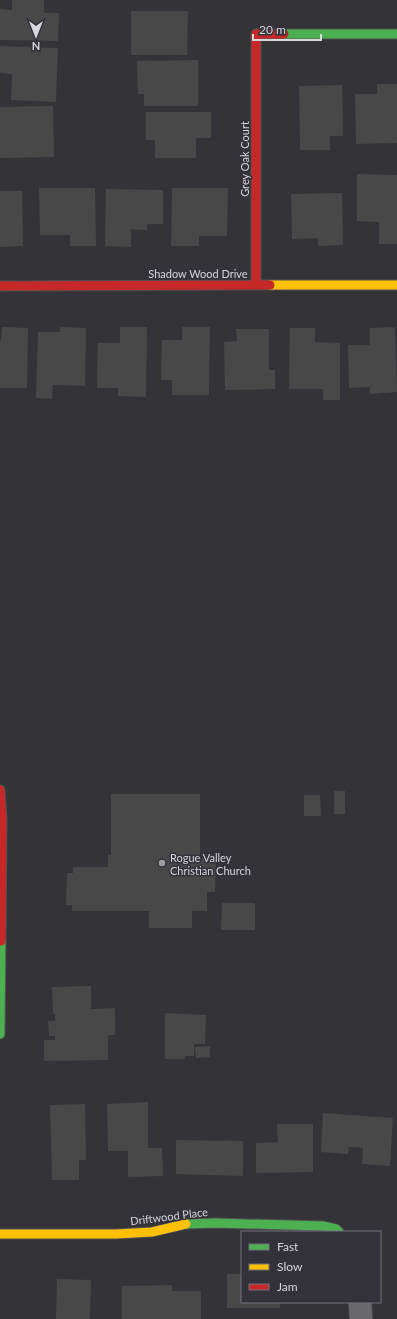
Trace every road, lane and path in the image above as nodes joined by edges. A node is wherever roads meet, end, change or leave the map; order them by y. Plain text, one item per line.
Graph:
1 (397, 34) edge
2 (256, 285) junction
3 (397, 285) edge
4 (0, 286) edge
5 (0, 790) edge
6 (0, 968) edge
7 (0, 1034) edge
8 (338, 1231) edge
9 (0, 1234) edge
10 (360, 1303) edge
11 (361, 1319) edge

1 - 2 street, Grey Oak Court
2 - 3 street, Shadow Wood Drive
2 - 4 street, Shadow Wood Drive
5 - 6 street
6 - 7 street
8 - 9 street, Driftwood Place
10 - 11 street

